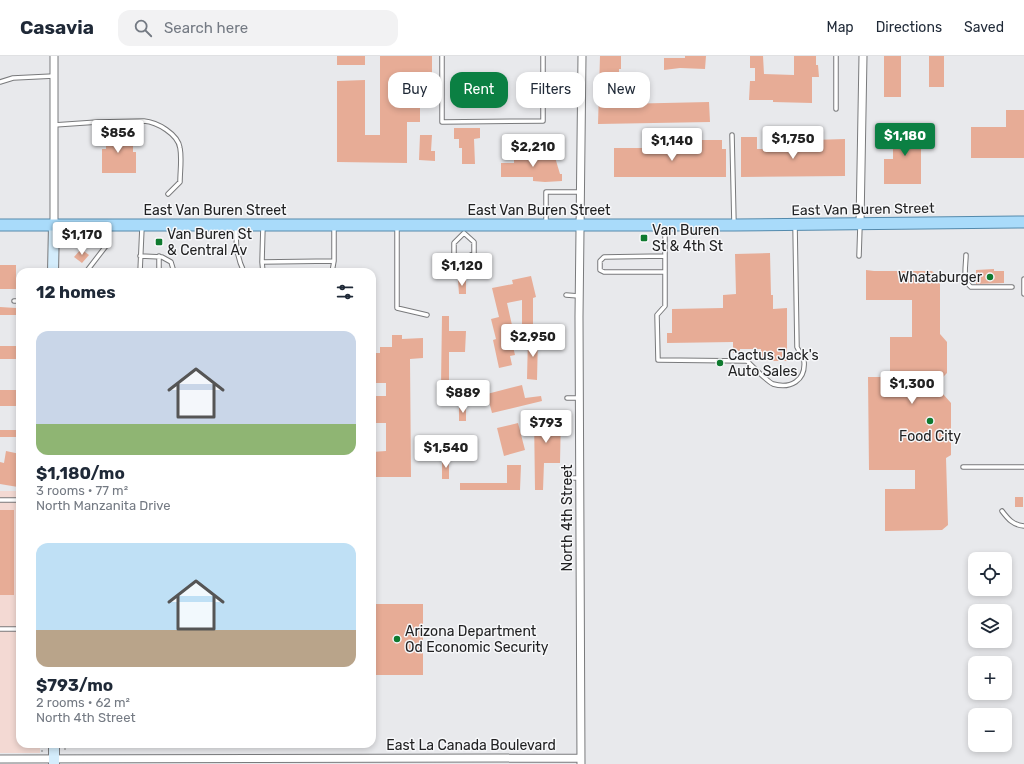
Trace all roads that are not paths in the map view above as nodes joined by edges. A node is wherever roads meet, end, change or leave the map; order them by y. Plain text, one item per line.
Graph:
1 (54, 56) edge
2 (442, 56) edge
3 (543, 56) edge
4 (582, 56) edge
5 (836, 56) edge
6 (863, 56) edge
7 (54, 76) junction
8 (0, 82) edge
9 (836, 109) dead end
10 (54, 126) junction
11 (732, 135) dead end
12 (581, 192) junction
13 (168, 194) dead end
14 (1024, 222) edge
15 (860, 224) junction
16 (0, 225) edge
17 (54, 225) junction
18 (107, 225) junction
19 (142, 225) junction
20 (236, 225) junction
21 (263, 225) junction
22 (334, 225) junction
23 (397, 225) junction
24 (546, 225) junction
25 (580, 225) junction
26 (665, 225) junction
27 (734, 225) junction
28 (795, 225) junction
29 (464, 229) junction
30 (966, 255) dead end
31 (140, 256) junction
32 (159, 256) junction
33 (665, 256) junction
34 (859, 256) dead end
35 (334, 261) junction
36 (262, 262) junction
37 (454, 266) junction
38 (53, 268) edge
39 (89, 268) edge
40 (140, 268) edge
41 (160, 268) edge
42 (173, 268) edge
43 (242, 268) edge
44 (263, 268) edge
45 (333, 268) edge
46 (665, 272) junction
47 (454, 274) dead end
48 (1024, 279) edge
49 (1012, 287) dead end
50 (1024, 294) edge
51 (566, 295) dead end
52 (580, 296) junction
53 (427, 314) dead end
54 (567, 398) dead end
55 (580, 398) junction
56 (963, 467) dead end
57 (1024, 467) edge
58 (567, 478) dead end
59 (580, 478) junction
60 (0, 500) edge
61 (16, 500) edge
62 (1002, 510) dead end
63 (1024, 526) edge
64 (0, 628) edge
65 (16, 629) edge
66 (54, 748) edge
67 (0, 759) edge
68 (54, 761) edge
69 (431, 761) edge
70 (581, 761) edge

1 - 7 street
2 - 3 lane
4 - 12 street, North 4th Street
5 - 9 lane
6 - 15 street
7 - 8 lane
7 - 10 street
10 - 13 lane
10 - 17 street
11 - 27 lane
12 - 24 lane
12 - 25 street, North 4th Street
14 - 15 main road, East Van Buren Street
15 - 28 main road, East Van Buren Street
15 - 34 lane
16 - 17 main road, East Van Buren Street
17 - 18 main road, East Van Buren Street
17 - 38 street
18 - 19 main road, East Van Buren Street
18 - 39 lane
19 - 20 main road, East Van Buren Street
19 - 31 lane
20 - 21 main road, East Van Buren Street
20 - 43 lane
21 - 22 main road, East Van Buren Street
21 - 36 lane
22 - 23 main road, East Van Buren Street
22 - 35 lane
23 - 29 main road, East Van Buren Street
23 - 53 lane
24 - 25 main road, East Van Buren Street
24 - 29 main road, East Van Buren Street
25 - 26 main road, East Van Buren Street
25 - 52 street, North 4th Street
26 - 27 main road, East Van Buren Street
26 - 33 lane
27 - 28 main road, East Van Buren Street
28 - 46 lane
29 - 37 lane
29 - 37 lane
30 - 49 lane
31 - 32 lane
31 - 40 lane
32 - 41 lane
32 - 42 lane
33 - 46 lane
33 - 46 lane
35 - 36 lane
35 - 45 lane
36 - 44 lane
37 - 47 lane
48 - 50 lane
51 - 52 lane
52 - 55 street, North 4th Street
54 - 55 lane
55 - 59 street, North 4th Street
56 - 57 lane
58 - 59 lane
59 - 70 street, North 4th Street
60 - 61 lane
62 - 63 lane
64 - 65 lane
66 - 68 street
67 - 68 street, East La Canada Boulevard
68 - 69 street, East La Canada Boulevard
69 - 70 street, East La Canada Boulevard

